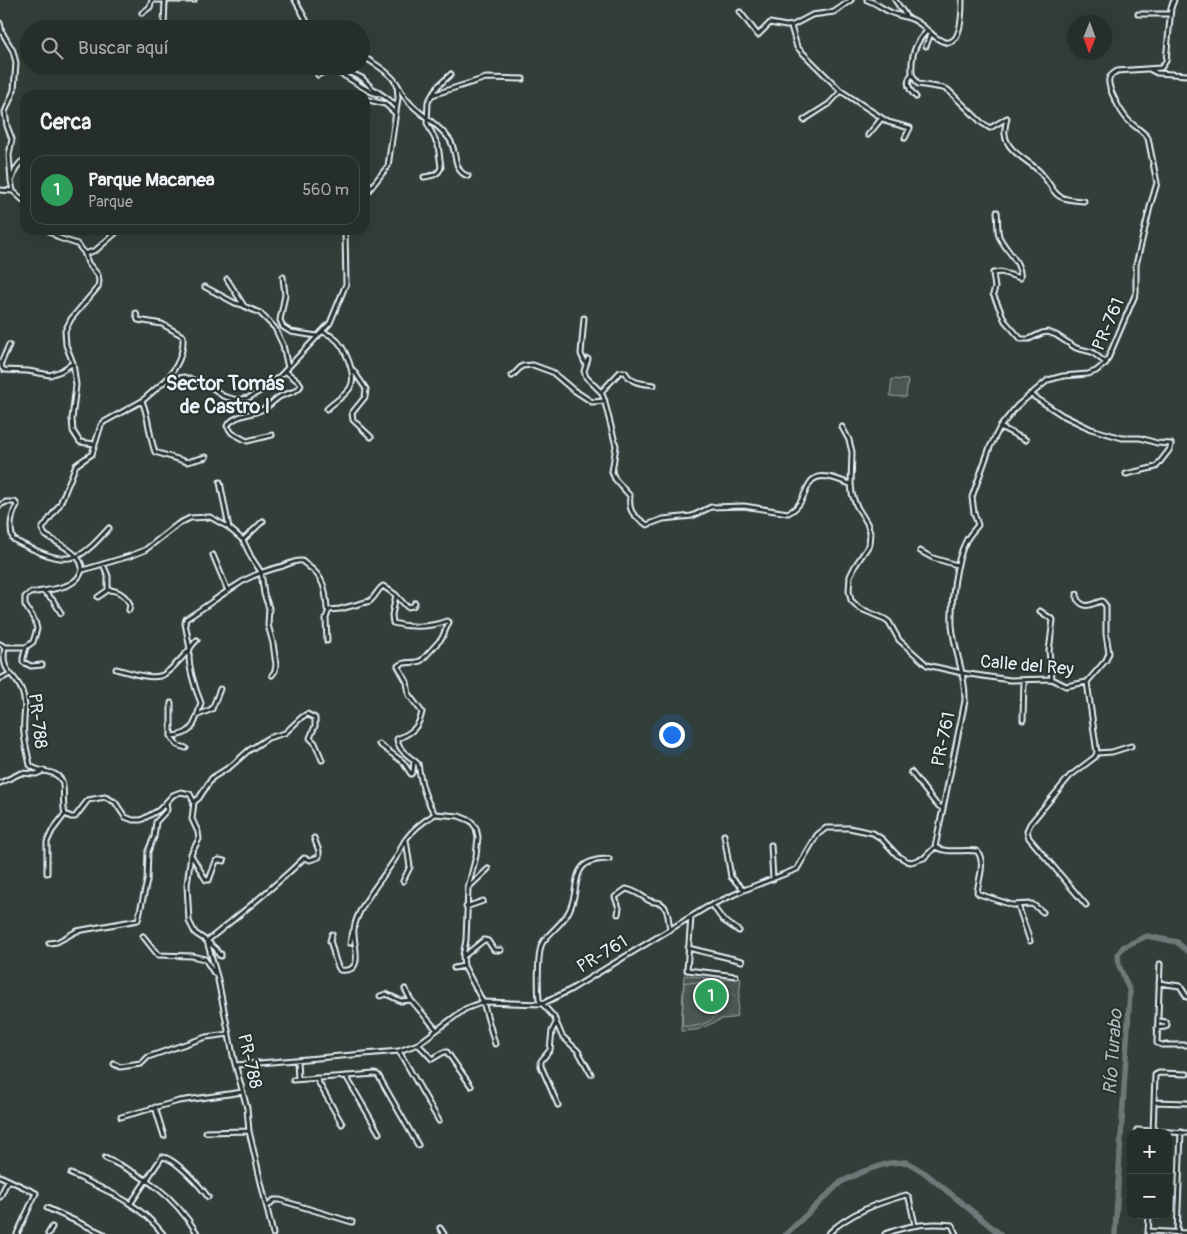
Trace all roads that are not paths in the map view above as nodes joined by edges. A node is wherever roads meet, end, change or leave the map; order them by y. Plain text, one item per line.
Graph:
1 (153, 0) edge
2 (176, 0) edge
3 (194, 0) edge
4 (295, 0) edge
5 (851, 0) edge
6 (868, 0) edge
7 (895, 0) edge
8 (962, 0) edge
9 (1174, 0) edge
10 (165, 1) junction
11 (740, 12) dead end
12 (142, 14) dead end
13 (1138, 14) dead end
14 (1170, 14) junction
15 (906, 16) junction
16 (164, 20) edge
17 (306, 20) edge
18 (0, 23) edge
19 (791, 26) junction
20 (929, 32) junction
21 (1, 33) edge
22 (926, 46) dead end
23 (370, 61) edge
24 (1150, 70) junction
25 (451, 74) dead end
26 (912, 74) junction
27 (341, 75) edge
28 (356, 75) edge
29 (1187, 75) edge
30 (523, 79) dead end
31 (397, 84) junction
32 (369, 90) edge
33 (370, 91) edge
34 (841, 91) junction
35 (381, 94) junction
36 (432, 95) junction
37 (916, 96) dead end
38 (370, 100) edge
39 (396, 106) junction
40 (396, 113) junction
41 (428, 117) junction
42 (882, 118) junction
43 (804, 120) dead end
44 (868, 135) dead end
45 (905, 138) dead end
46 (20, 162) edge
47 (468, 176) dead end
48 (424, 177) dead end
49 (11, 182) junction
50 (370, 188) edge
51 (0, 190) edge
52 (14, 191) junction
53 (20, 197) edge
54 (1084, 201) dead end
55 (997, 212) dead end
56 (55, 235) edge
57 (113, 235) edge
58 (345, 235) edge
59 (85, 254) junction
60 (283, 277) dead end
61 (227, 279) dead end
62 (205, 287) dead end
63 (244, 306) junction
64 (136, 313) dead end
65 (584, 318) dead end
66 (323, 332) junction
67 (318, 336) junction
68 (8, 345) dead end
69 (588, 359) dead end
70 (1106, 363) junction
71 (73, 364) junction
72 (585, 364) junction
73 (351, 368) junction
74 (286, 369) junction
75 (512, 376) dead end
76 (165, 380) junction
77 (654, 385) dead end
78 (601, 392) junction
79 (1030, 394) junction
80 (142, 401) junction
81 (604, 401) junction
82 (327, 408) dead end
83 (842, 426) dead end
84 (1000, 427) junction
85 (272, 435) dead end
86 (371, 437) dead end
87 (1026, 440) dead end
88 (95, 444) junction
89 (206, 457) dead end
90 (1126, 474) dead end
91 (220, 482) dead end
92 (851, 484) junction
93 (0, 505) edge
94 (263, 521) dead end
95 (109, 528) dead end
96 (229, 528) junction
97 (243, 540) junction
98 (920, 551) dead end
99 (213, 555) dead end
100 (76, 556) junction
101 (103, 564) junction
102 (958, 565) junction
103 (83, 570) junction
104 (261, 572) junction
105 (108, 590) junction
106 (42, 591) junction
107 (228, 591) junction
108 (1077, 594) dead end
109 (396, 595) junction
110 (98, 597) dead end
111 (415, 603) dead end
112 (129, 610) dead end
113 (328, 610) junction
114 (1040, 611) dead end
115 (61, 613) dead end
116 (197, 640) dead end
117 (327, 641) dead end
118 (0, 644) edge
119 (5, 647) junction
120 (26, 647) junction
121 (190, 649) junction
122 (42, 665) dead end
123 (116, 669) dead end
124 (962, 673) junction
125 (8, 675) junction
126 (272, 675) dead end
127 (0, 679) edge
128 (1052, 679) junction
129 (1024, 680) junction
130 (1087, 682) junction
131 (220, 688) dead end
132 (171, 703) dead end
133 (197, 715) junction
134 (1023, 720) dead end
135 (171, 736) junction
136 (379, 744) dead end
137 (1130, 746) dead end
138 (186, 748) dead end
139 (1097, 753) junction
140 (414, 759) junction
141 (322, 760) dead end
142 (43, 770) junction
143 (910, 772) dead end
144 (0, 782) edge
145 (194, 802) junction
146 (166, 804) junction
147 (943, 809) junction
148 (65, 814) junction
149 (435, 814) junction
150 (724, 835) dead end
151 (314, 838) dead end
152 (406, 839) junction
153 (771, 845) dead end
154 (935, 847) junction
155 (191, 854) junction
156 (609, 859) dead end
157 (224, 861) dead end
158 (488, 868) dead end
159 (47, 873) dead end
160 (773, 879) junction
161 (403, 880) dead end
162 (468, 888) junction
163 (744, 890) junction
164 (483, 901) dead end
165 (1018, 904) junction
166 (712, 905) junction
167 (1086, 905) dead end
168 (466, 907) junction
169 (1043, 912) dead end
170 (618, 914) dead end
171 (691, 917) junction
172 (354, 929) junction
173 (670, 929) junction
174 (740, 931) dead end
175 (332, 934) dead end
176 (143, 936) dead end
177 (207, 941) junction
178 (1030, 941) dead end
179 (50, 943) dead end
180 (350, 943) dead end
181 (688, 948) junction
182 (501, 950) dead end
183 (221, 954) dead end
184 (463, 956) junction
185 (742, 962) dead end
186 (1160, 964) dead end
187 (464, 966) junction
188 (454, 968) dead end
189 (736, 976) dead end
190 (218, 980) junction
191 (1159, 983) junction
192 (405, 989) dead end
193 (380, 996) dead end
194 (1187, 997) edge
195 (411, 1000) junction
196 (483, 1002) junction
197 (542, 1004) junction
198 (1158, 1021) junction
199 (556, 1023) junction
200 (1157, 1028) junction
201 (436, 1029) junction
202 (229, 1034) junction
203 (418, 1044) junction
204 (495, 1044) dead end
205 (1187, 1044) edge
206 (399, 1051) junction
207 (297, 1060) junction
208 (114, 1064) dead end
209 (236, 1065) junction
210 (591, 1074) dead end
211 (1187, 1074) edge
212 (346, 1076) junction
213 (316, 1078) junction
214 (298, 1079) junction
215 (292, 1080) dead end
216 (471, 1086) dead end
217 (242, 1092) junction
218 (1154, 1102) junction
219 (1187, 1103) edge
220 (558, 1105) dead end
221 (155, 1107) junction
222 (121, 1117) dead end
223 (439, 1121) dead end
224 (342, 1124) dead end
225 (1153, 1129) edge
226 (206, 1132) dead end
227 (249, 1132) junction
228 (1172, 1132) edge
229 (1181, 1132) junction
230 (1187, 1132) edge
231 (379, 1133) dead end
232 (164, 1136) dead end
233 (418, 1145) dead end
234 (105, 1158) dead end
235 (71, 1174) dead end
236 (0, 1176) edge
237 (147, 1179) junction
238 (8, 1180) junction
239 (0, 1197) edge
240 (208, 1197) dead end
241 (131, 1203) junction
242 (268, 1207) junction
243 (47, 1208) dead end
244 (1149, 1219) edge
245 (352, 1222) dead end
246 (915, 1225) junction
247 (52, 1227) dead end
248 (440, 1228) dead end
249 (1177, 1232) junction
250 (197, 1233) edge
251 (1148, 1233) edge
252 (1187, 1233) edge
253 (17, 1234) edge
254 (48, 1234) edge
255 (104, 1234) edge
256 (163, 1234) edge
257 (273, 1234) edge
258 (444, 1234) edge
259 (828, 1234) edge
260 (885, 1234) edge
261 (956, 1234) edge

1 - 10 street
1 - 12 street
2 - 3 street
2 - 10 street
4 - 17 street
5 - 19 street
6 - 15 street
7 - 15 street
8 - 20 street
9 - 14 street
10 - 16 street
11 - 19 street
13 - 14 street
14 - 24 street
15 - 20 street
18 - 21 street
19 - 34 street
20 - 22 street
20 - 26 street
21 - 49 street
23 - 31 street
24 - 29 street
24 - 70 street, PR-761 / PR-761
25 - 36 street
26 - 37 street
26 - 54 street
27 - 32 street
28 - 35 street
30 - 36 street
31 - 39 street
31 - 41 street
33 - 35 street
34 - 42 street
34 - 43 street
35 - 39 street
36 - 41 street
38 - 40 street
39 - 40 street
40 - 50 street
41 - 47 street
41 - 48 street
42 - 44 street
42 - 45 street
46 - 49 street
49 - 52 street
51 - 52 street
52 - 53 street
55 - 70 street
56 - 59 street
57 - 59 street
58 - 66 street
59 - 71 street
60 - 67 street
61 - 63 street
62 - 63 street
63 - 74 street
64 - 76 street
65 - 72 street
66 - 67 street
66 - 73 street
67 - 74 street
68 - 71 street
69 - 72 street
70 - 79 street, PR-761 / PR-761
71 - 88 street
72 - 78 street
73 - 82 street
73 - 86 street
74 - 76 street
74 - 85 street
75 - 81 street
76 - 80 street
77 - 78 street
78 - 81 street
79 - 84 street, PR-761 / PR-761
79 - 90 street
80 - 88 street
80 - 89 street
81 - 92 street
83 - 92 street
84 - 87 street
84 - 102 street, PR-761 / PR-761
88 - 100 street
91 - 96 street
92 - 124 street, Calle del Rey
93 - 100 street
94 - 97 street
95 - 100 street
96 - 97 street
96 - 101 street
97 - 104 street
98 - 102 street
99 - 107 street
100 - 103 street
101 - 103 street
101 - 105 street
102 - 124 street, PR-761 / PR-761
103 - 106 street
104 - 107 street
104 - 113 street
104 - 126 street
105 - 110 street
105 - 112 street
106 - 115 street
106 - 120 street
107 - 121 street
108 - 130 street
109 - 111 street
109 - 113 street
109 - 140 street
113 - 117 street
114 - 128 street
116 - 121 street
118 - 119 street
119 - 120 street
119 - 125 street, PR-788 / PR-788
120 - 122 street
121 - 123 street
121 - 133 street
124 - 129 street, Calle del Rey
124 - 147 street, PR-761 / PR-761
125 - 127 street
125 - 142 street, PR-788 / PR-788
128 - 129 street, Calle del Rey
128 - 130 street, Calle del Rey
129 - 134 street
130 - 139 street, Calle del Rey
131 - 133 street
132 - 135 street
133 - 135 street
135 - 138 street
136 - 140 street
137 - 139 street
139 - 167 street
140 - 149 street
141 - 145 street
142 - 144 street
142 - 148 street, PR-788 / PR-788
143 - 147 street
145 - 146 street
145 - 155 street, PR-788 / PR-788
146 - 148 street
146 - 179 street
147 - 154 street, PR-761 / PR-761
148 - 159 street
149 - 152 street
149 - 162 street
150 - 163 street
151 - 177 street
152 - 161 street
152 - 172 street
153 - 160 street
154 - 160 street, PR-761 / PR-761
154 - 165 street
155 - 157 street
155 - 177 street, PR-788 / PR-788
156 - 197 street
158 - 162 street
160 - 163 street, PR-761 / PR-761
162 - 168 street
163 - 166 street, PR-761 / PR-761
164 - 168 street
165 - 169 street
165 - 178 street
166 - 171 street, PR-761 / PR-761
166 - 174 street
168 - 184 street
170 - 173 street
171 - 173 street, PR-761 / PR-761
171 - 181 street
172 - 175 street
172 - 180 street
173 - 197 street, PR-761 / PR-761
176 - 190 street
177 - 183 street
177 - 190 street, PR-788 / PR-788
181 - 185 street
181 - 189 street
182 - 184 street
184 - 187 street
186 - 191 street
187 - 188 street
187 - 196 street
190 - 202 street, PR-788 / PR-788
191 - 194 street
191 - 198 street
192 - 195 street
193 - 195 street
195 - 201 street
196 - 197 street, PR-761 / PR-761
196 - 201 street, PR-761 / PR-761
196 - 204 street
197 - 199 street
198 - 200 street
198 - 200 street
199 - 210 street
199 - 220 street
200 - 205 street
201 - 203 street, PR-761 / PR-761
202 - 208 street
202 - 209 street, PR-788 / PR-788
203 - 206 street, PR-761 / PR-761
203 - 216 street
206 - 207 street, PR-761 / PR-761
206 - 223 street
207 - 209 street, PR-761 / PR-761
207 - 214 street
209 - 217 street, PR-788 / PR-788
211 - 218 street
212 - 213 street
212 - 231 street
212 - 233 street
213 - 214 street
213 - 224 street
214 - 215 street
217 - 221 street
217 - 227 street, PR-788 / PR-788
218 - 219 street
218 - 225 street
221 - 222 street
221 - 232 street
226 - 227 street
227 - 242 street, PR-788 / PR-788
228 - 229 street
229 - 230 street
229 - 249 street
234 - 237 street
235 - 241 street
236 - 238 street
237 - 240 street
237 - 241 street
237 - 250 street
238 - 239 street
238 - 253 street
241 - 256 street
242 - 245 street
242 - 257 street, PR-788 / PR-788
243 - 255 street
244 - 251 street
246 - 259 street
246 - 260 street
246 - 261 street
247 - 254 street
248 - 258 street
249 - 251 street
249 - 252 street

